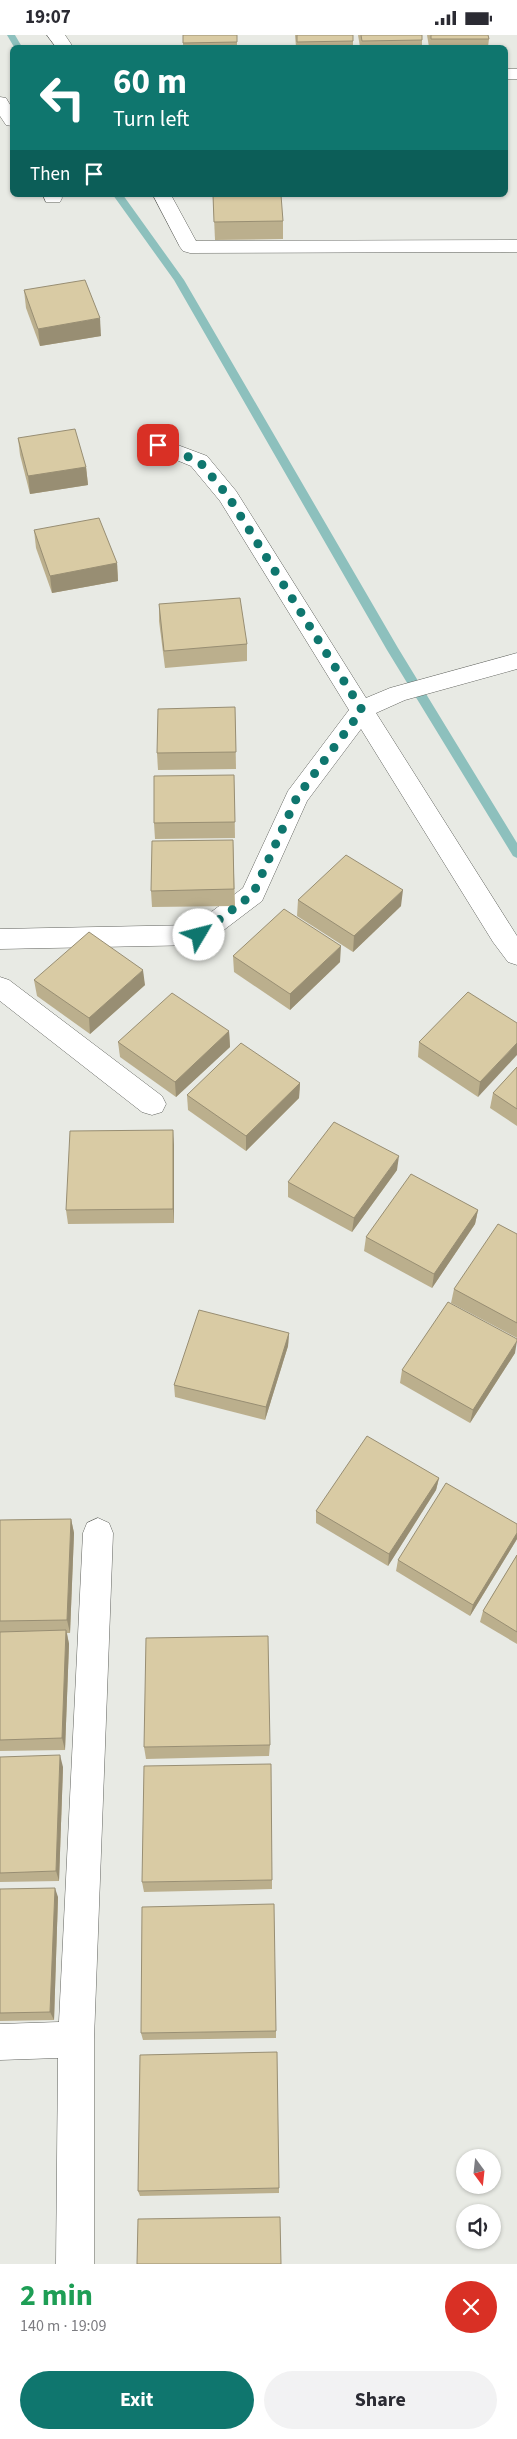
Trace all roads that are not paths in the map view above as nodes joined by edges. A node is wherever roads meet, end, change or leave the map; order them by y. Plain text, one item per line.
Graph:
1 (0, 102) edge
2 (10, 118) edge
3 (163, 197) edge
4 (517, 246) edge
5 (158, 445) dead end
6 (517, 661) edge
7 (362, 710) junction
8 (0, 939) edge
9 (517, 955) edge
10 (0, 987) edge
11 (152, 1104) dead end
12 (98, 1533) dead end
13 (76, 2039) junction
14 (0, 2042) edge
15 (75, 2264) edge

1 - 2 street
3 - 4 street
5 - 7 street
6 - 7 street
7 - 8 street
7 - 9 street
10 - 11 street
12 - 13 street
13 - 14 street
13 - 15 street

